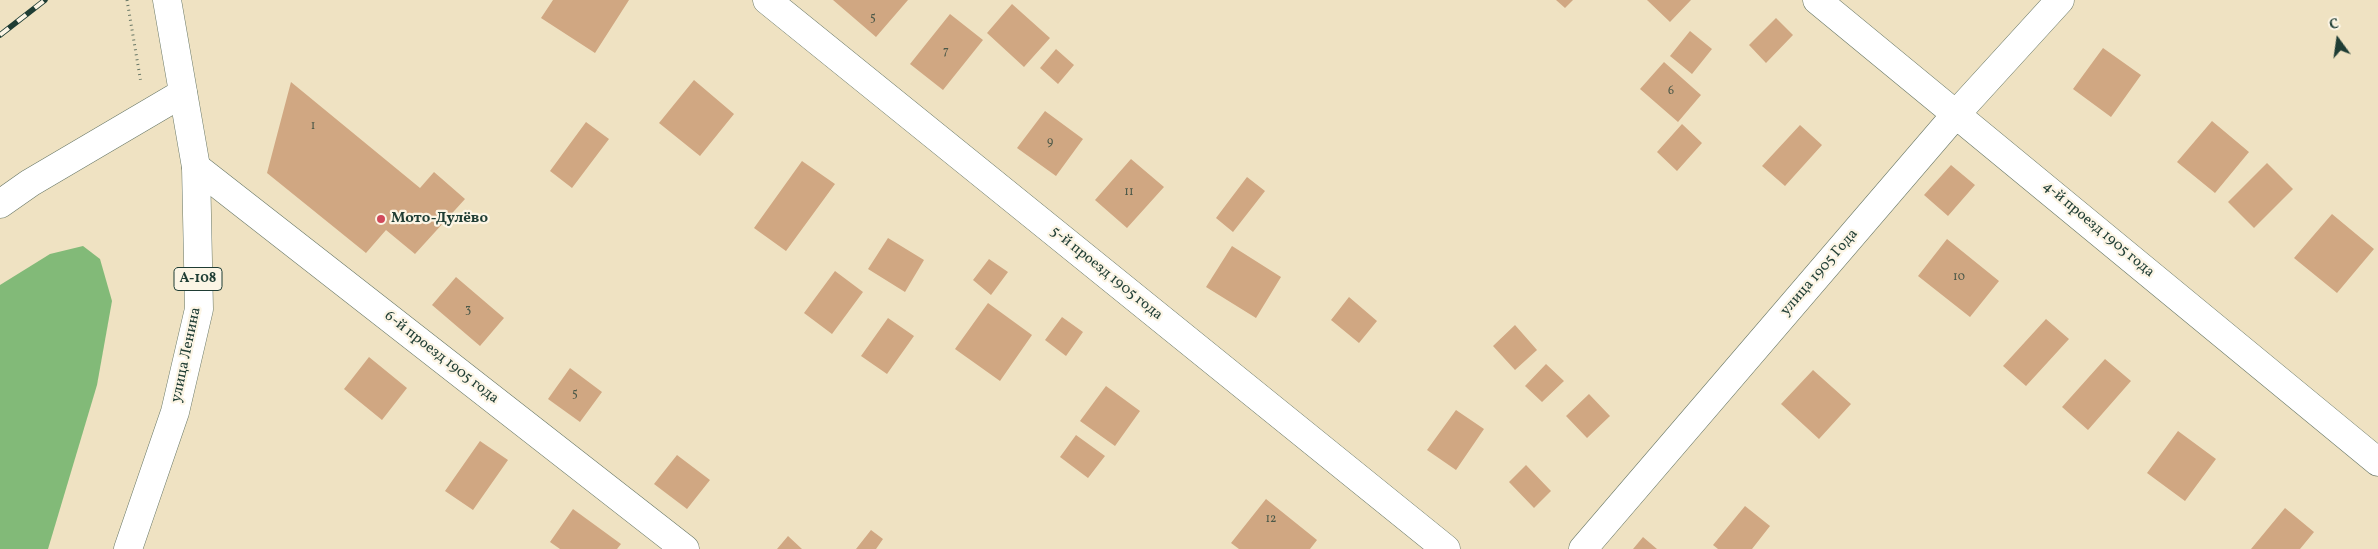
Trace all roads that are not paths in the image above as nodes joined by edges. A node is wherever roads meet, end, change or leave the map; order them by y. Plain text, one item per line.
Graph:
1 (167, 0) edge
2 (767, 0) edge
3 (1817, 0) edge
4 (2060, 0) edge
5 (183, 93) junction
6 (1957, 113) junction
7 (196, 167) junction
8 (0, 204) edge
9 (2378, 462) edge
10 (128, 549) edge
11 (685, 549) edge
12 (1446, 549) edge
13 (1584, 549) edge

1 - 5 main road, улица Ленина / А-108
2 - 12 main road, 5-й проезд 1905 года
3 - 6 main road, 4-й проезд 1905 года
4 - 6 main road, улица 1905 Года
5 - 7 main road, улица Ленина / А-108
5 - 8 main road
6 - 9 main road, 4-й проезд 1905 года
6 - 13 main road, улица 1905 Года
7 - 10 main road, улица Ленина / А-108
7 - 11 main road, 6-й проезд 1905 года

